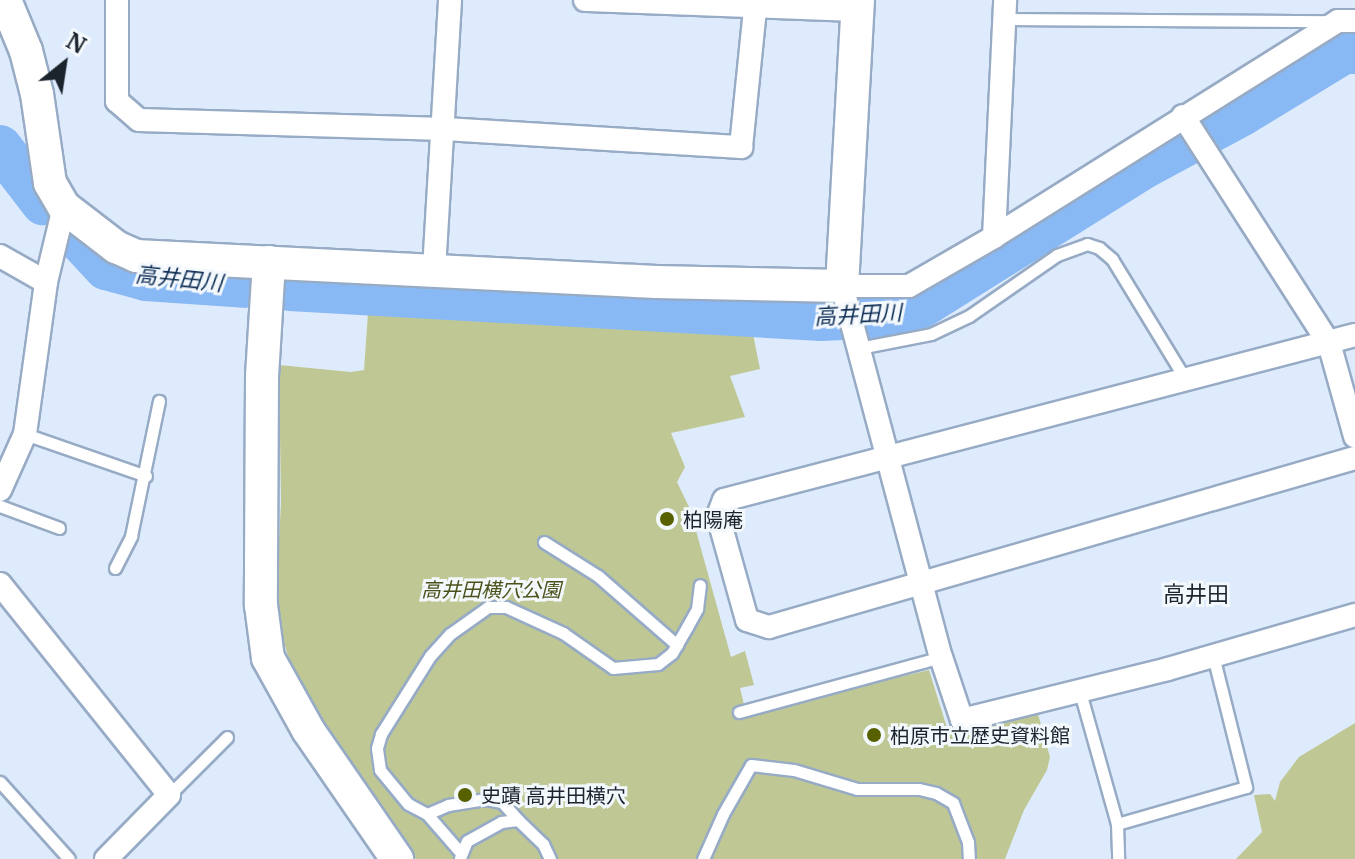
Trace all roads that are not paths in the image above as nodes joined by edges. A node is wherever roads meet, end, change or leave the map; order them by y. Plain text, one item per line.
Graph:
1 (5, 0) edge
2 (117, 0) edge
3 (450, 0) edge
4 (585, 0) edge
5 (756, 4) edge
6 (858, 5) edge
7 (1005, 9) edge
8 (1346, 21) edge
9 (445, 129) junction
10 (1193, 132) junction
11 (64, 207) junction
12 (994, 237) junction
13 (0, 256) edge
14 (269, 262) junction
15 (434, 270) junction
16 (46, 282) junction
17 (851, 318) junction
18 (1355, 335) edge
19 (1329, 343) junction
20 (1186, 380) junction
21 (159, 401) dead end
22 (25, 434) junction
23 (1355, 436) edge
24 (888, 456) junction
25 (1355, 458) edge
26 (146, 476) junction
27 (0, 490) edge
28 (0, 506) edge
29 (59, 528) dead end
30 (544, 542) dead end
31 (115, 568) dead end
32 (0, 584) edge
33 (700, 585) dead end
34 (922, 585) junction
35 (0, 603) edge
36 (1355, 615) edge
37 (31, 623) junction
38 (677, 645) junction
39 (1213, 656) junction
40 (941, 657) junction
41 (1080, 692) junction
42 (739, 712) dead end
43 (227, 737) dead end
44 (0, 782) edge
45 (169, 795) junction
46 (427, 814) junction
47 (518, 820) junction
48 (1117, 824) junction
49 (460, 855) edge
50 (69, 859) edge
51 (106, 859) edge
52 (397, 859) edge
53 (550, 859) edge
54 (703, 859) edge
55 (969, 859) edge
56 (1118, 859) edge

1 - 11 street
2 - 9 street
3 - 9 street
4 - 5 street
5 - 6 street
5 - 9 street
6 - 17 street
7 - 8 lane
7 - 12 street
8 - 10 street
9 - 15 street
10 - 12 street
10 - 19 street
11 - 14 street
11 - 16 street
12 - 17 street
13 - 16 street
14 - 15 street
14 - 52 street
15 - 17 street
16 - 22 street
17 - 20 lane
17 - 24 street
18 - 19 street
19 - 20 street
19 - 23 street
20 - 24 street
21 - 26 lane
22 - 26 lane
22 - 27 street
24 - 34 street
24 - 34 street
25 - 34 street
26 - 31 lane
28 - 29 lane
30 - 38 lane
32 - 37 street
33 - 38 lane
34 - 40 street
35 - 37 street
36 - 39 street
37 - 45 street
38 - 46 lane
39 - 41 street
39 - 48 lane
40 - 41 street
40 - 42 lane
41 - 48 lane
43 - 45 lane
44 - 50 lane
45 - 51 street
46 - 47 lane
46 - 49 lane
47 - 49 lane
47 - 53 lane
48 - 56 lane
54 - 55 lane

